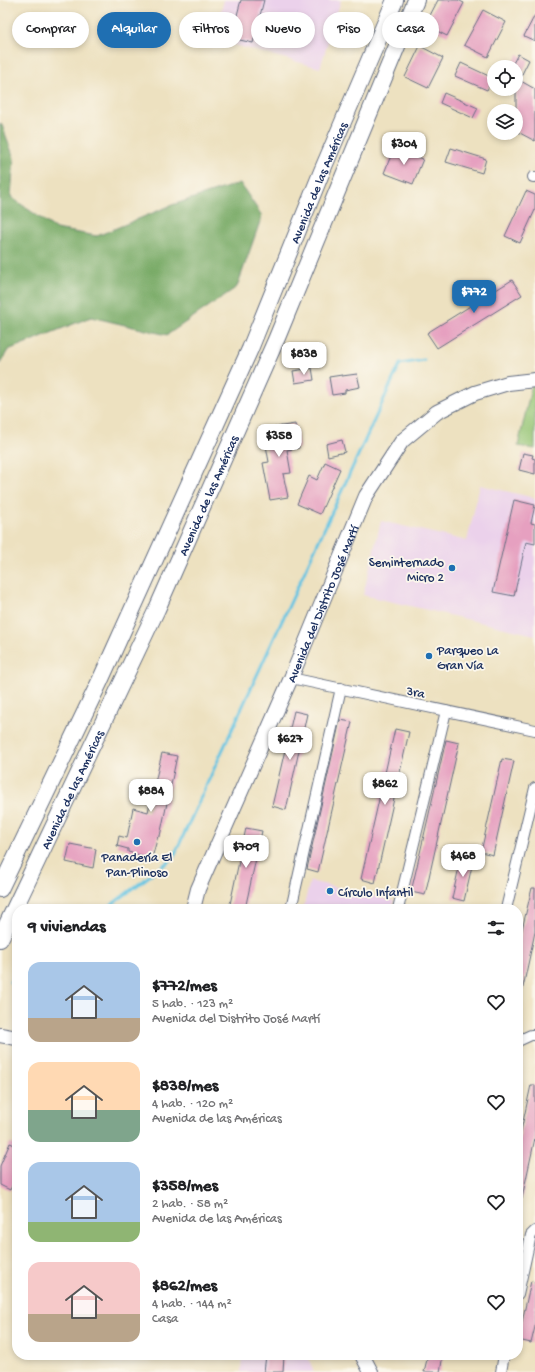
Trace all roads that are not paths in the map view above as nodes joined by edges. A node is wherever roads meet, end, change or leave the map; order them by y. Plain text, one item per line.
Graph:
1 (395, 0) edge
2 (416, 0) edge
3 (535, 380) edge
4 (291, 678) junction
5 (340, 688) junction
6 (446, 711) junction
7 (535, 730) edge
8 (535, 788) edge
9 (0, 889) edge
10 (17, 904) edge
11 (194, 904) edge
12 (292, 904) edge
13 (399, 904) edge
14 (507, 904) edge
15 (12, 914) edge
16 (0, 939) edge
17 (0, 1035) edge
18 (535, 1035) edge
19 (12, 1037) edge
20 (523, 1039) edge
21 (535, 1231) edge
22 (523, 1271) edge
23 (365, 1360) edge
24 (503, 1360) edge
25 (371, 1372) edge
26 (501, 1372) edge

1 - 9 main road, Avenida de las Américas
2 - 10 main road, Avenida de las Américas
3 - 4 main road, Avenida del Distrito José Martí
4 - 5 street, 3ra
4 - 11 main road, Avenida del Distrito José Martí
5 - 6 street, 3ra
5 - 12 street
6 - 7 street, 3ra
6 - 13 street
8 - 14 street
15 - 16 main road, Avenida de las Américas
17 - 19 main road
18 - 20 street
21 - 22 street
23 - 25 main road
24 - 26 street

